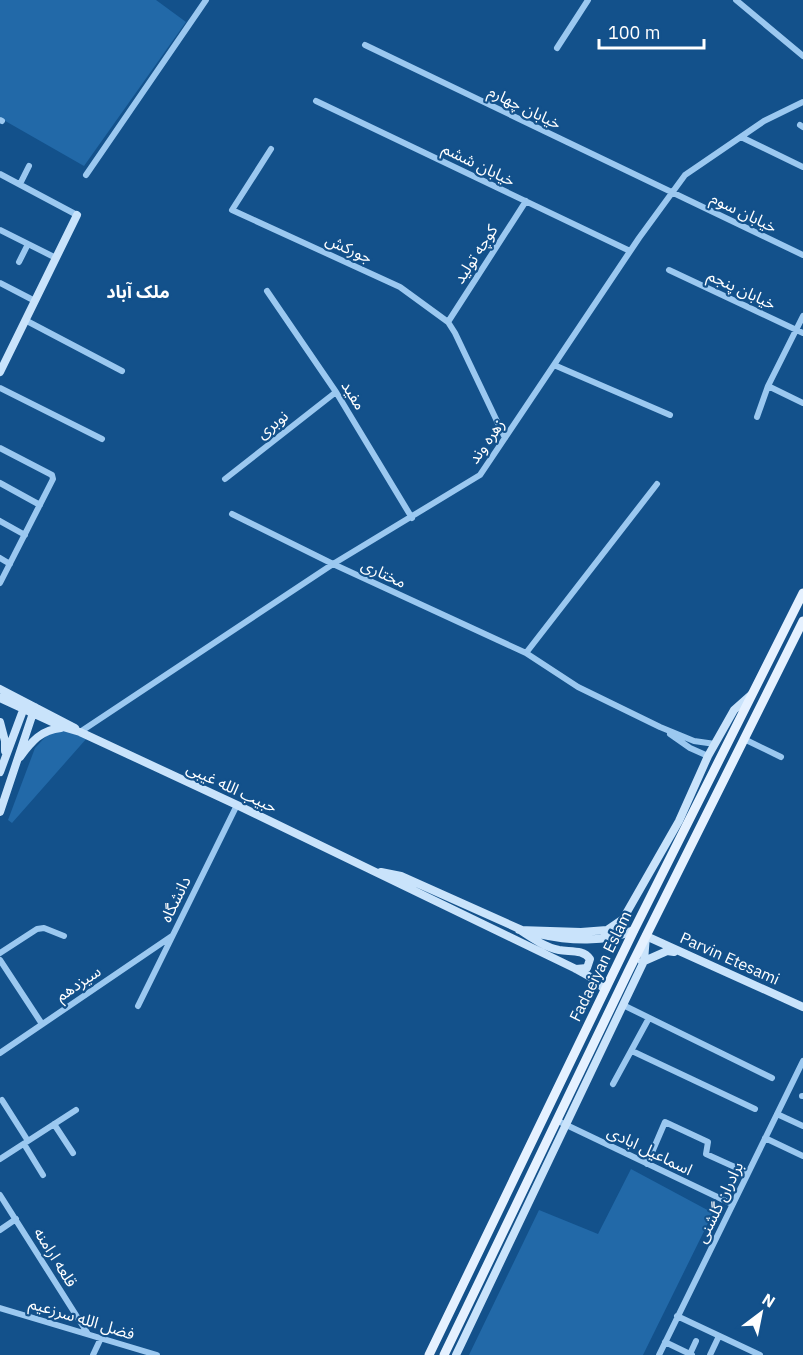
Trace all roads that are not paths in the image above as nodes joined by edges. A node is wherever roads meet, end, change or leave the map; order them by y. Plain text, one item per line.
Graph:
1 (206, 0) edge
2 (588, 0) edge
3 (736, 0) edge
4 (365, 45) dead end
5 (557, 48) dead end
6 (803, 56) edge
7 (316, 101) dead end
8 (803, 102) edge
9 (741, 137) junction
10 (272, 149) dead end
11 (29, 166) dead end
12 (803, 167) edge
13 (0, 174) edge
14 (86, 175) dead end
15 (20, 184) junction
16 (672, 193) junction
17 (526, 201) junction
18 (77, 215) joint
19 (0, 230) edge
20 (28, 244) junction
21 (630, 251) junction
22 (803, 255) edge
23 (56, 258) junction
24 (19, 262) dead end
25 (669, 270) dead end
26 (0, 283) edge
27 (267, 291) dead end
28 (35, 301) junction
29 (803, 316) edge
30 (26, 320) junction
31 (448, 322) junction
32 (800, 331) edge
33 (0, 350) edge
34 (9, 354) junction
35 (554, 365) junction
36 (122, 371) dead end
37 (0, 372) edge
38 (768, 386) junction
39 (0, 388) edge
40 (336, 392) junction
41 (803, 403) edge
42 (670, 415) dead end
43 (757, 417) dead end
44 (505, 438) junction
45 (102, 439) dead end
46 (0, 448) edge
47 (225, 478) dead end
48 (0, 483) edge
49 (657, 484) dead end
50 (40, 505) junction
51 (232, 514) dead end
52 (412, 518) junction
53 (0, 522) edge
54 (25, 535) junction
55 (0, 558) edge
56 (10, 564) junction
57 (333, 564) junction
58 (0, 584) edge
59 (803, 593) edge
60 (803, 621) edge
61 (526, 652) junction
62 (0, 689) edge
63 (755, 692) junction
64 (0, 698) edge
65 (24, 706) junction
66 (34, 710) junction
67 (0, 722) edge
68 (660, 727) junction
69 (63, 728) junction
70 (80, 732) junction
71 (744, 739) junction
72 (715, 744) junction
73 (708, 756) junction
74 (5, 758) junction
75 (781, 758) dead end
76 (13, 767) junction
77 (0, 772) edge
78 (237, 805) junction
79 (0, 812) edge
80 (372, 870) junction
81 (519, 930) junction
82 (634, 930) junction
83 (64, 936) dead end
84 (172, 936) junction
85 (646, 936) junction
86 (680, 952) junction
87 (0, 953) edge
88 (0, 960) edge
89 (644, 961) junction
90 (576, 969) junction
91 (629, 970) junction
92 (605, 990) junction
93 (623, 1005) junction
94 (138, 1006) dead end
95 (803, 1007) edge
96 (650, 1018) junction
97 (42, 1024) junction
98 (632, 1051) junction
99 (0, 1053) edge
100 (803, 1061) edge
101 (772, 1078) dead end
102 (613, 1084) dead end
103 (2, 1100) dead end
104 (755, 1109) dead end
105 (76, 1110) dead end
106 (777, 1114) junction
107 (556, 1120) junction
108 (54, 1124) junction
109 (567, 1125) junction
110 (803, 1126) edge
111 (765, 1138) junction
112 (26, 1142) junction
113 (73, 1153) dead end
114 (803, 1156) edge
115 (0, 1159) edge
116 (647, 1164) junction
117 (748, 1173) junction
118 (43, 1175) dead end
119 (0, 1195) edge
120 (732, 1204) junction
121 (15, 1219) junction
122 (0, 1230) edge
123 (0, 1308) edge
124 (677, 1317) junction
125 (88, 1334) junction
126 (719, 1336) junction
127 (101, 1338) junction
128 (696, 1341) dead end
129 (665, 1342) junction
130 (93, 1355) edge
131 (157, 1355) edge
132 (429, 1355) edge
133 (444, 1355) edge
134 (456, 1355) edge
135 (658, 1355) edge
136 (691, 1355) edge
137 (710, 1355) edge
138 (760, 1355) edge

1 - 14 street
2 - 5 street
3 - 6 street
4 - 16 street, خیابان چهارم
7 - 17 street, خیابان ششم
8 - 9 street, زهره وند
9 - 12 street
9 - 16 street, زهره وند
10 - 31 street, جورکش
11 - 15 street
13 - 15 street
15 - 18 street
16 - 21 street, زهره وند
16 - 22 street, خیابان سوم
17 - 21 street, خیابان ششم
17 - 31 street, کوچه تولید
18 - 23 main road
19 - 20 street
20 - 23 street
20 - 24 street
21 - 35 street, زهره وند
23 - 28 main road
25 - 32 street, خیابان پنجم
26 - 28 street
27 - 40 street, مفید
28 - 30 main road
29 - 32 street
30 - 34 main road
30 - 36 street
31 - 44 street
32 - 38 street
33 - 34 street
34 - 37 main road
35 - 42 street
35 - 44 street, زهره وند
38 - 41 street
38 - 43 street
39 - 45 street
40 - 47 street, نوبری
40 - 52 street, مفید
44 - 52 street, زهره وند
46 - 50 street
48 - 50 street
49 - 61 street
50 - 54 street
51 - 57 street, مختاری
52 - 57 street, زهره وند
53 - 54 street
54 - 56 street
55 - 56 street
56 - 58 street
57 - 61 street, مختاری
57 - 70 street, زهره وند
59 - 63 main road, Fadaeiyan Eslam
60 - 71 main road, Fadaeiyan Eslam
61 - 68 street, مختاری
62 - 65 main road, حبیب الله غیبی
63 - 72 main road
63 - 82 main road, Fadaeiyan Eslam
64 - 65 main road, حبیب الله غیبی
65 - 66 main road, حبیب الله غیبی
65 - 74 main road
66 - 69 main road, حبیب الله غیبی
66 - 70 main road, حبیب الله غیبی
66 - 76 main road
67 - 74 main road
68 - 72 street, مختاری
68 - 73 street, مختاری
69 - 70 main road, حبیب الله غیبی
69 - 76 main road
70 - 78 main road, حبیب الله غیبی
71 - 75 street
71 - 85 main road, Fadaeiyan Eslam
72 - 73 main road
73 - 81 main road
74 - 77 main road
76 - 79 main road
78 - 80 main road, حبیب الله غیبی
78 - 84 street, دانشگاه
80 - 81 main road, حبیب الله غیبی
80 - 90 main road, حبیب الله غیبی
81 - 82 main road, حبیب الله غیبی
81 - 90 main road
82 - 85 main road
82 - 92 main road, Fadaeiyan Eslam
83 - 87 street
84 - 94 street, دانشگاه
84 - 97 street, سیزدهم
85 - 86 main road, Parvin Etesami
85 - 89 main road
85 - 91 main road, Fadaeiyan Eslam
86 - 89 main road
86 - 95 main road, Parvin Etesami
88 - 97 street
89 - 91 main road
89 - 93 main road
90 - 92 main road, حبیب الله غیبی
91 - 107 main road, Fadaeiyan Eslam
92 - 132 main road, Fadaeiyan Eslam
93 - 96 street
93 - 109 main road
96 - 98 street
96 - 101 street
97 - 99 street, سیزدهم
98 - 102 street
98 - 104 street
100 - 106 street, برادران گلشنی
103 - 112 street
105 - 108 street
106 - 110 street
106 - 111 street, برادران گلشنی
107 - 109 street, اسماعیل ابادی
107 - 133 main road, Fadaeiyan Eslam
108 - 112 street
108 - 113 street
109 - 116 street, اسماعیل ابادی
109 - 134 main road
111 - 114 street
111 - 117 street, برادران گلشنی
112 - 115 street
112 - 118 street
116 - 117 street
116 - 120 street, اسماعیل ابادی
117 - 120 street, برادران گلشنی
119 - 121 street, قلعه ارامنه
120 - 124 street, برادران گلشنی
121 - 122 street
121 - 125 street, قلعه ارامنه
123 - 125 street, فضل الله سرزعیم
124 - 126 street
124 - 129 street, برادران گلشنی
125 - 127 street, فضل الله سرزعیم
126 - 137 street
126 - 138 street
127 - 130 street
127 - 131 street, فضل الله سرزعیم
128 - 136 street
129 - 135 street, برادران گلشنی
129 - 136 street

